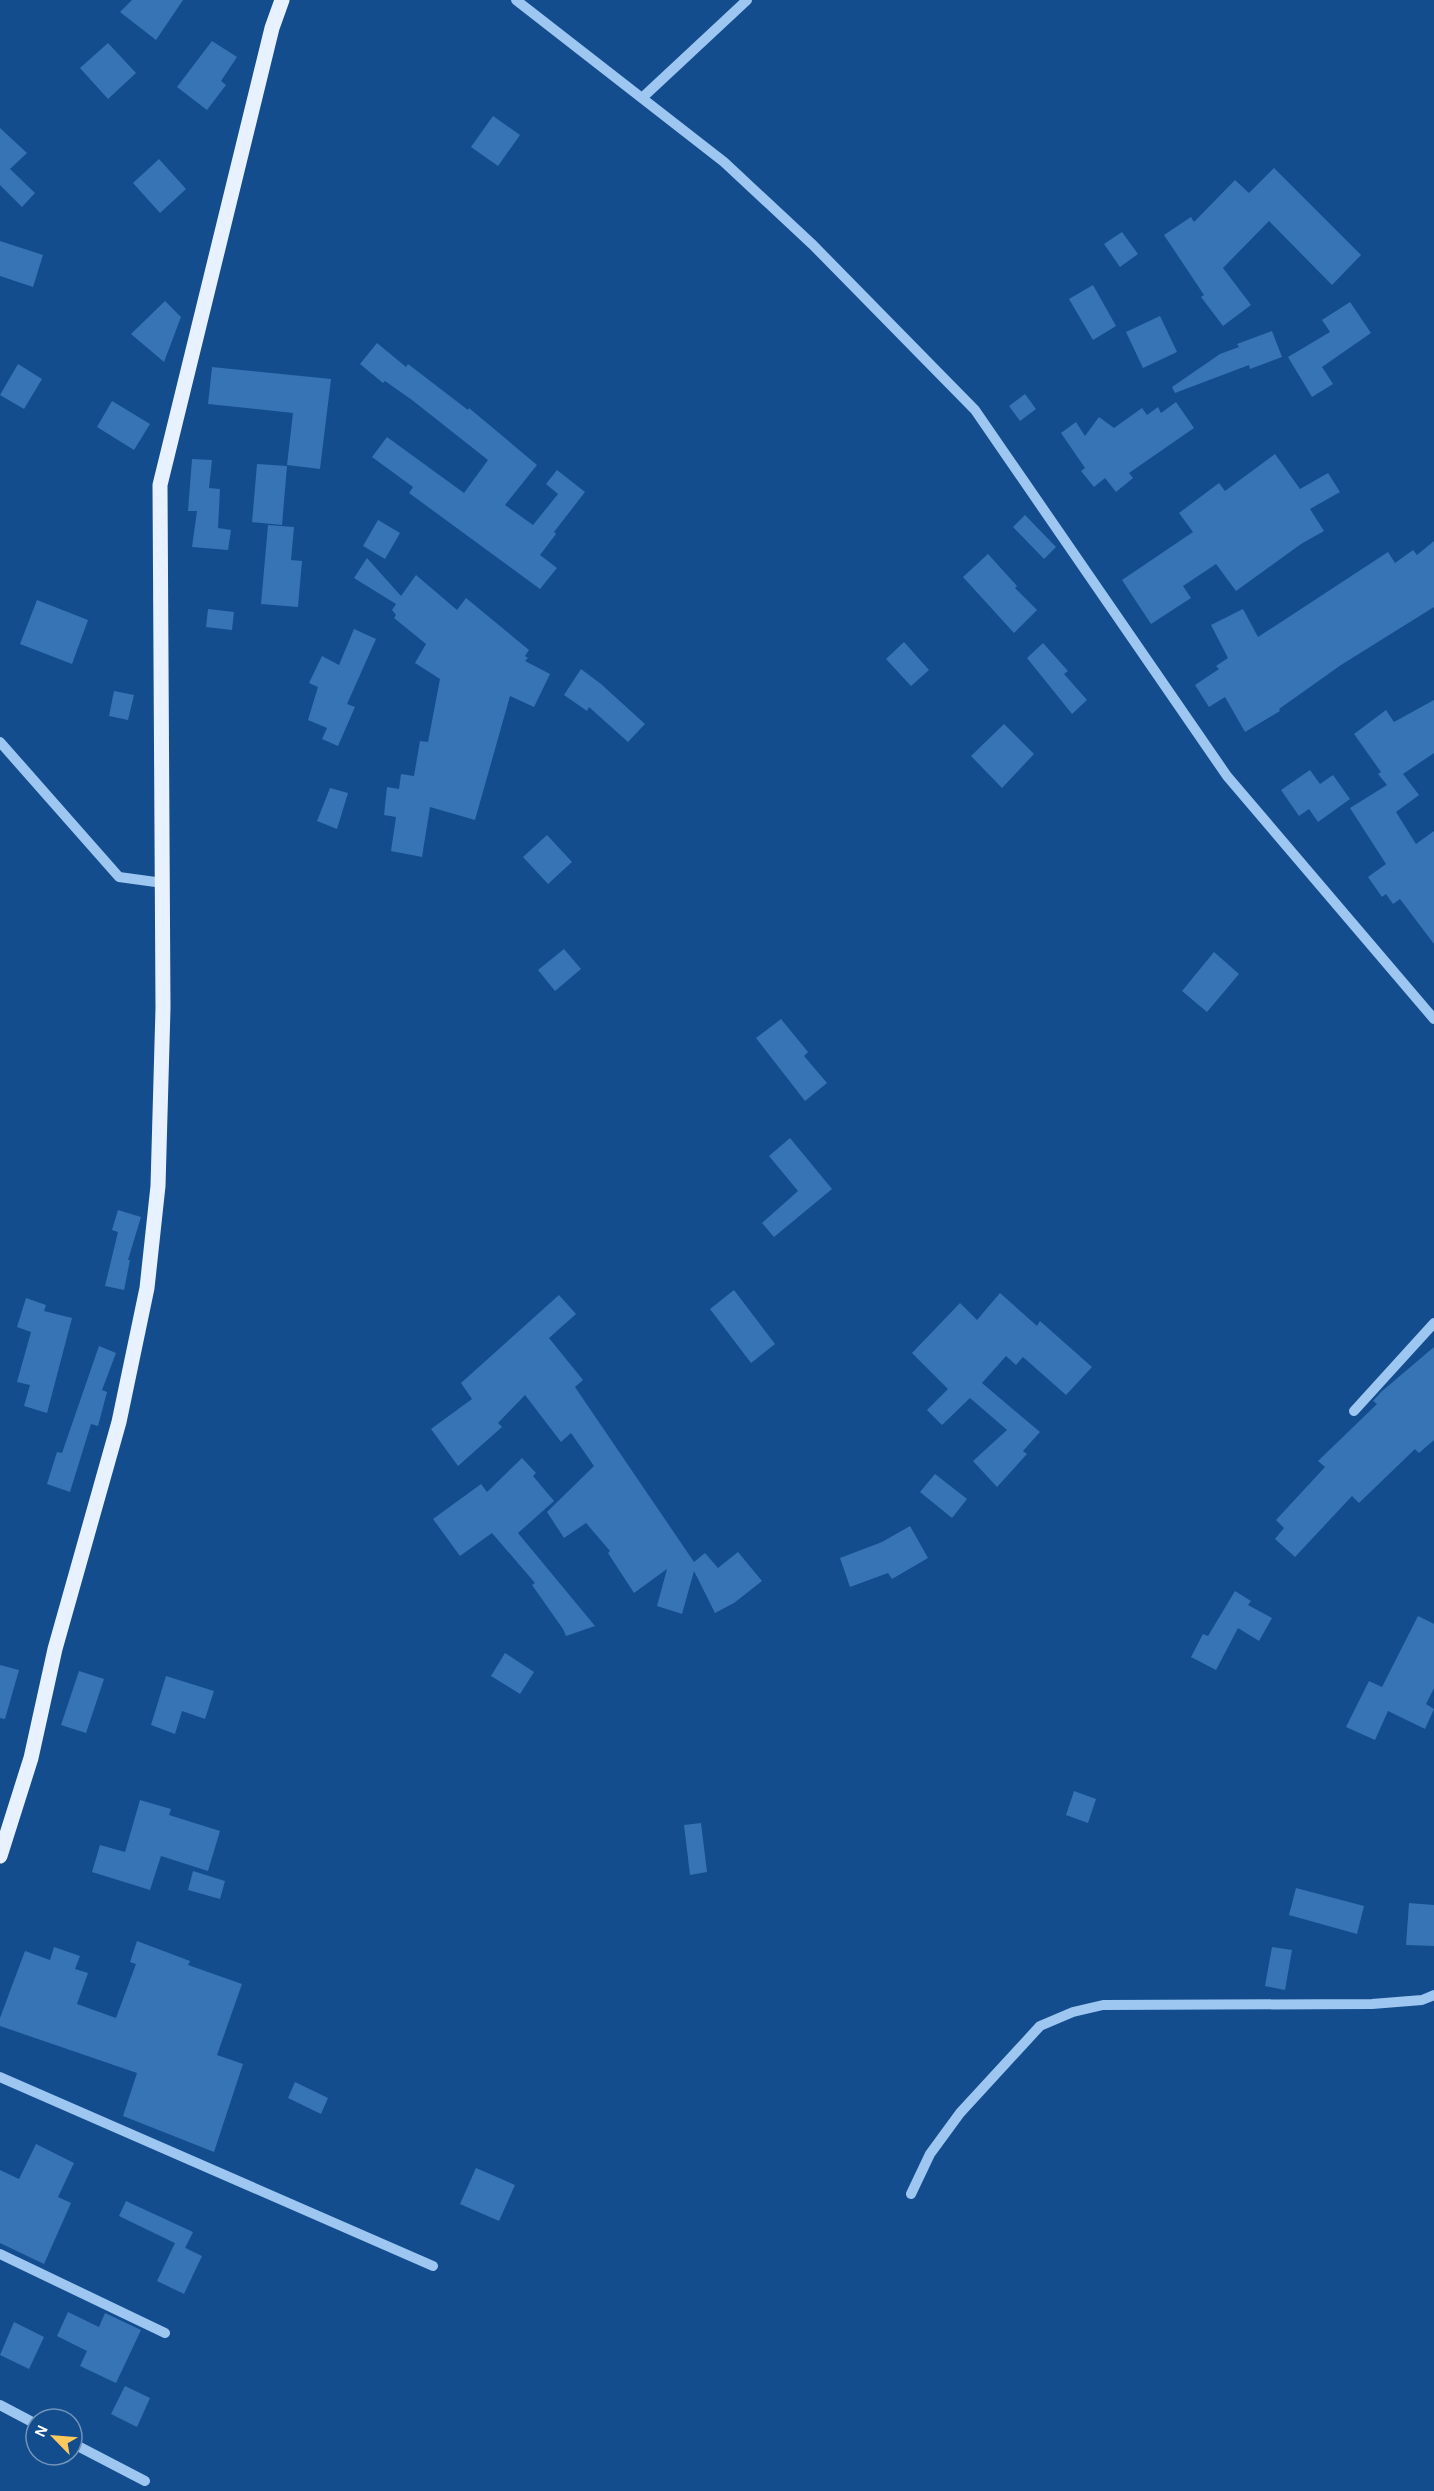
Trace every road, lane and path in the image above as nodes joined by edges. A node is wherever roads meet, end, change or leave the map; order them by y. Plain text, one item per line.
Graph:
1 (282, 0) edge
2 (516, 0) edge
3 (747, 0) edge
4 (642, 98) junction
5 (0, 742) edge
6 (163, 883) junction
7 (1434, 1019) edge
8 (1434, 1323) edge
9 (1354, 1411) dead end
10 (0, 1856) edge
11 (1434, 1995) edge
12 (0, 2077) edge
13 (911, 2194) dead end
14 (0, 2254) edge
15 (433, 2266) dead end
16 (165, 2333) dead end
17 (0, 2405) edge
18 (24, 2418) edge
19 (84, 2449) edge
20 (145, 2481) dead end

1 - 6 main road
2 - 4 street
3 - 4 street
4 - 7 street
5 - 6 street
6 - 10 main road
8 - 9 street
11 - 13 street
12 - 15 street
14 - 16 street
17 - 18 street
19 - 20 street

